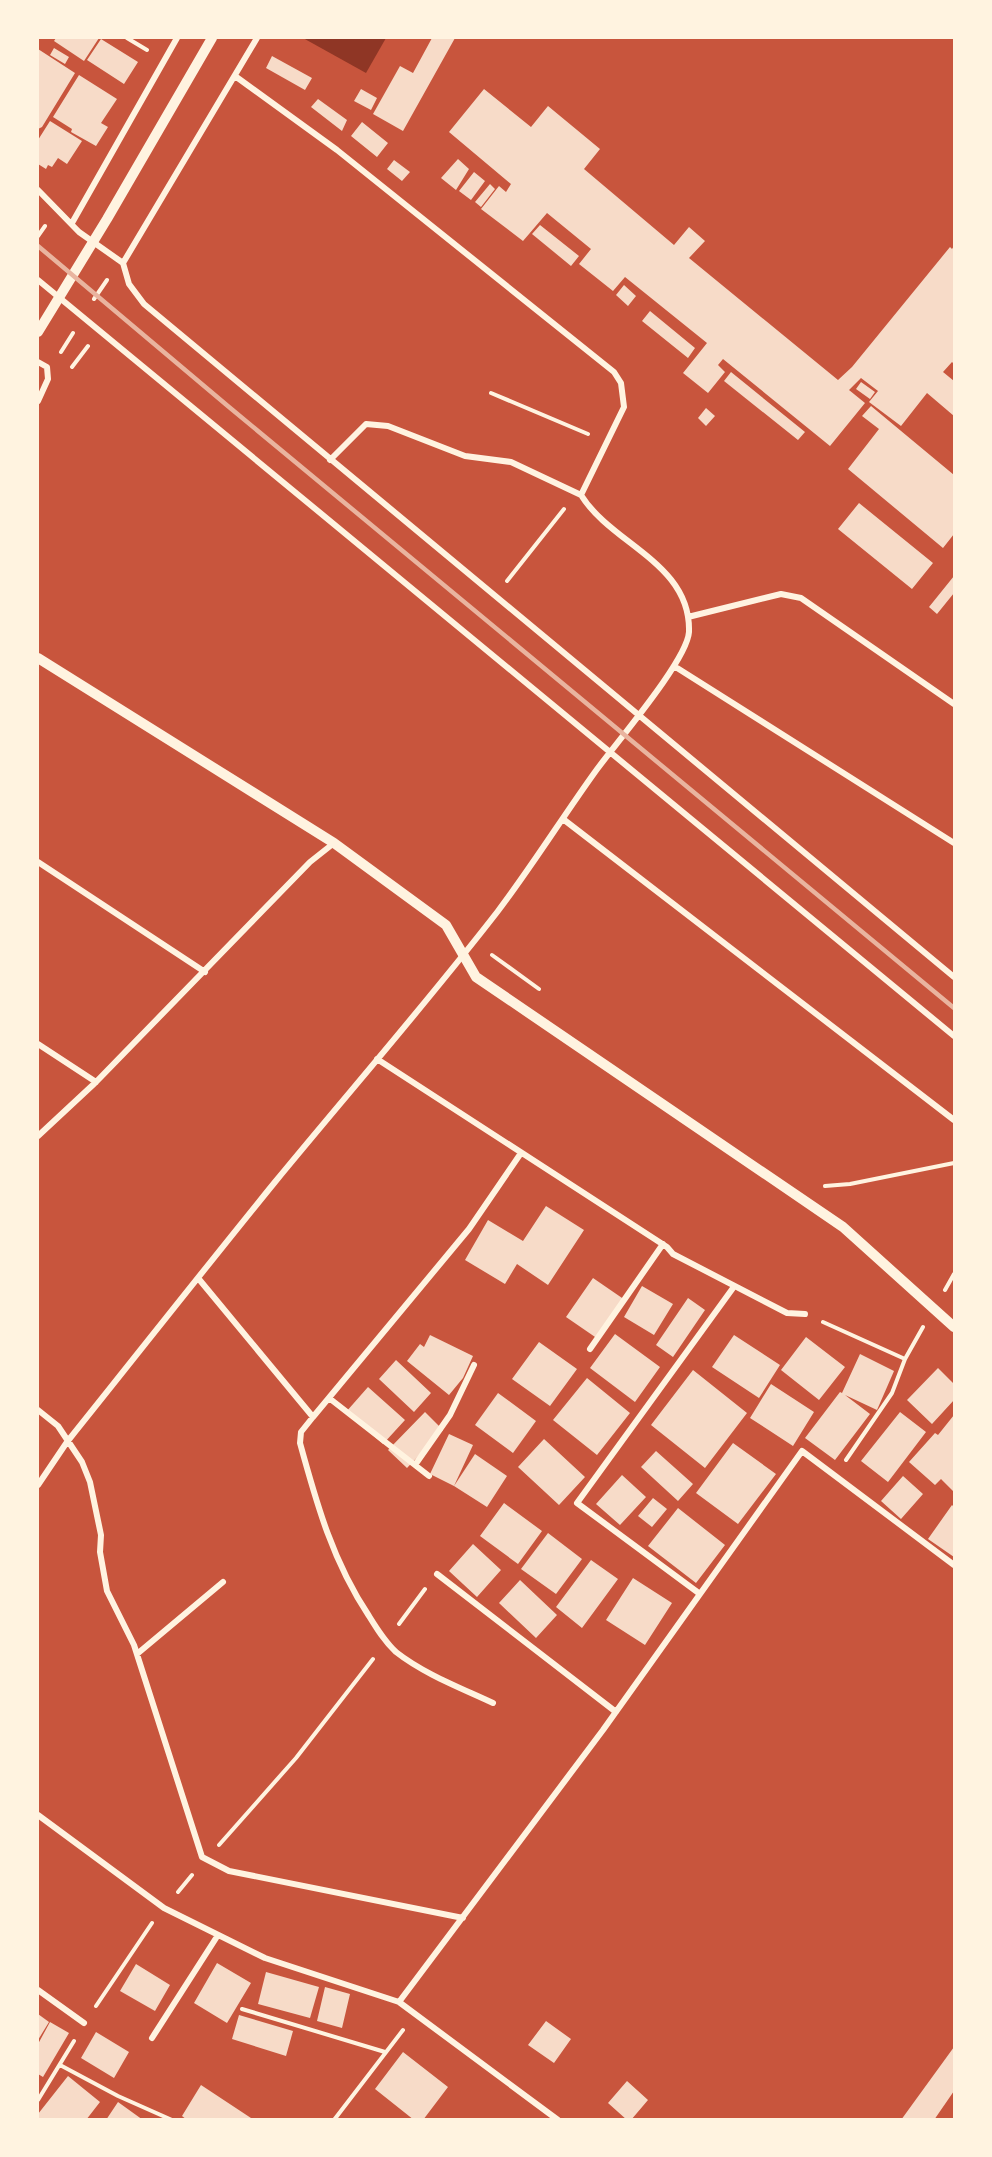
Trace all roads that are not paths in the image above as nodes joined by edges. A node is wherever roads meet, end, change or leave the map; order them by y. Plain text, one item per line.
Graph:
1 (177, 38) edge
2 (212, 38) edge
3 (257, 38) edge
4 (235, 76) junction
5 (38, 190) edge
6 (72, 223) junction
7 (123, 263) junction
8 (38, 280) edge
9 (38, 332) edge
10 (38, 362) edge
11 (38, 401) edge
12 (330, 460) junction
13 (581, 495) junction
14 (688, 617) junction
15 (38, 658) edge
16 (674, 666) junction
17 (954, 704) edge
18 (637, 715) junction
19 (610, 751) junction
20 (563, 819) junction
21 (334, 843) junction
22 (954, 843) edge
23 (38, 862) edge
24 (462, 955) junction
25 (205, 972) junction
26 (954, 977) edge
27 (954, 1036) edge
28 (38, 1044) edge
29 (377, 1059) junction
30 (96, 1082) junction
31 (954, 1120) edge
32 (38, 1136) edge
33 (521, 1153) junction
34 (663, 1244) junction
35 (198, 1278) junction
36 (734, 1288) junction
37 (805, 1314) road end
38 (954, 1327) edge
39 (590, 1349) dead end
40 (474, 1365) dead end
41 (329, 1398) junction
42 (38, 1410) edge
43 (313, 1417) junction
44 (67, 1442) junction
45 (415, 1465) junction
46 (429, 1476) dead end
47 (38, 1485) edge
48 (954, 1565) edge
49 (437, 1574) road end
50 (223, 1582) dead end
51 (700, 1594) junction
52 (137, 1654) junction
53 (493, 1703) dead end
54 (616, 1712) junction
55 (38, 1815) edge
56 (463, 1918) junction
57 (218, 1935) junction
58 (38, 1990) edge
59 (399, 2002) junction
60 (84, 2023) road end
61 (152, 2038) dead end
62 (558, 2120) edge

1 - 6 street
2 - 9 street
3 - 4 street
4 - 7 street
4 - 13 street
5 - 6 street
6 - 7 street
7 - 12 street
8 - 19 street
10 - 11 street
12 - 13 street
12 - 18 street
13 - 14 street
14 - 16 street
14 - 17 street
15 - 21 street
16 - 18 street
16 - 22 street
18 - 19 street
18 - 26 street
19 - 20 street
19 - 27 street
20 - 24 street
20 - 31 street
21 - 24 street
21 - 25 street
23 - 25 street
24 - 29 street
24 - 38 street
25 - 30 street
28 - 30 street
29 - 33 street
29 - 35 street
30 - 32 street
33 - 34 street
33 - 41 street
34 - 36 street
34 - 39 street
35 - 43 street
35 - 44 street
36 - 37 street
36 - 51 street
40 - 45 street
41 - 43 street
41 - 45 street
42 - 44 street
43 - 53 street
44 - 47 street
44 - 52 street
45 - 46 street
48 - 51 street
49 - 54 street
50 - 52 street
51 - 54 street
52 - 56 street
54 - 56 street
55 - 57 street
56 - 59 street
57 - 59 street
57 - 61 street
58 - 60 street
59 - 62 street

